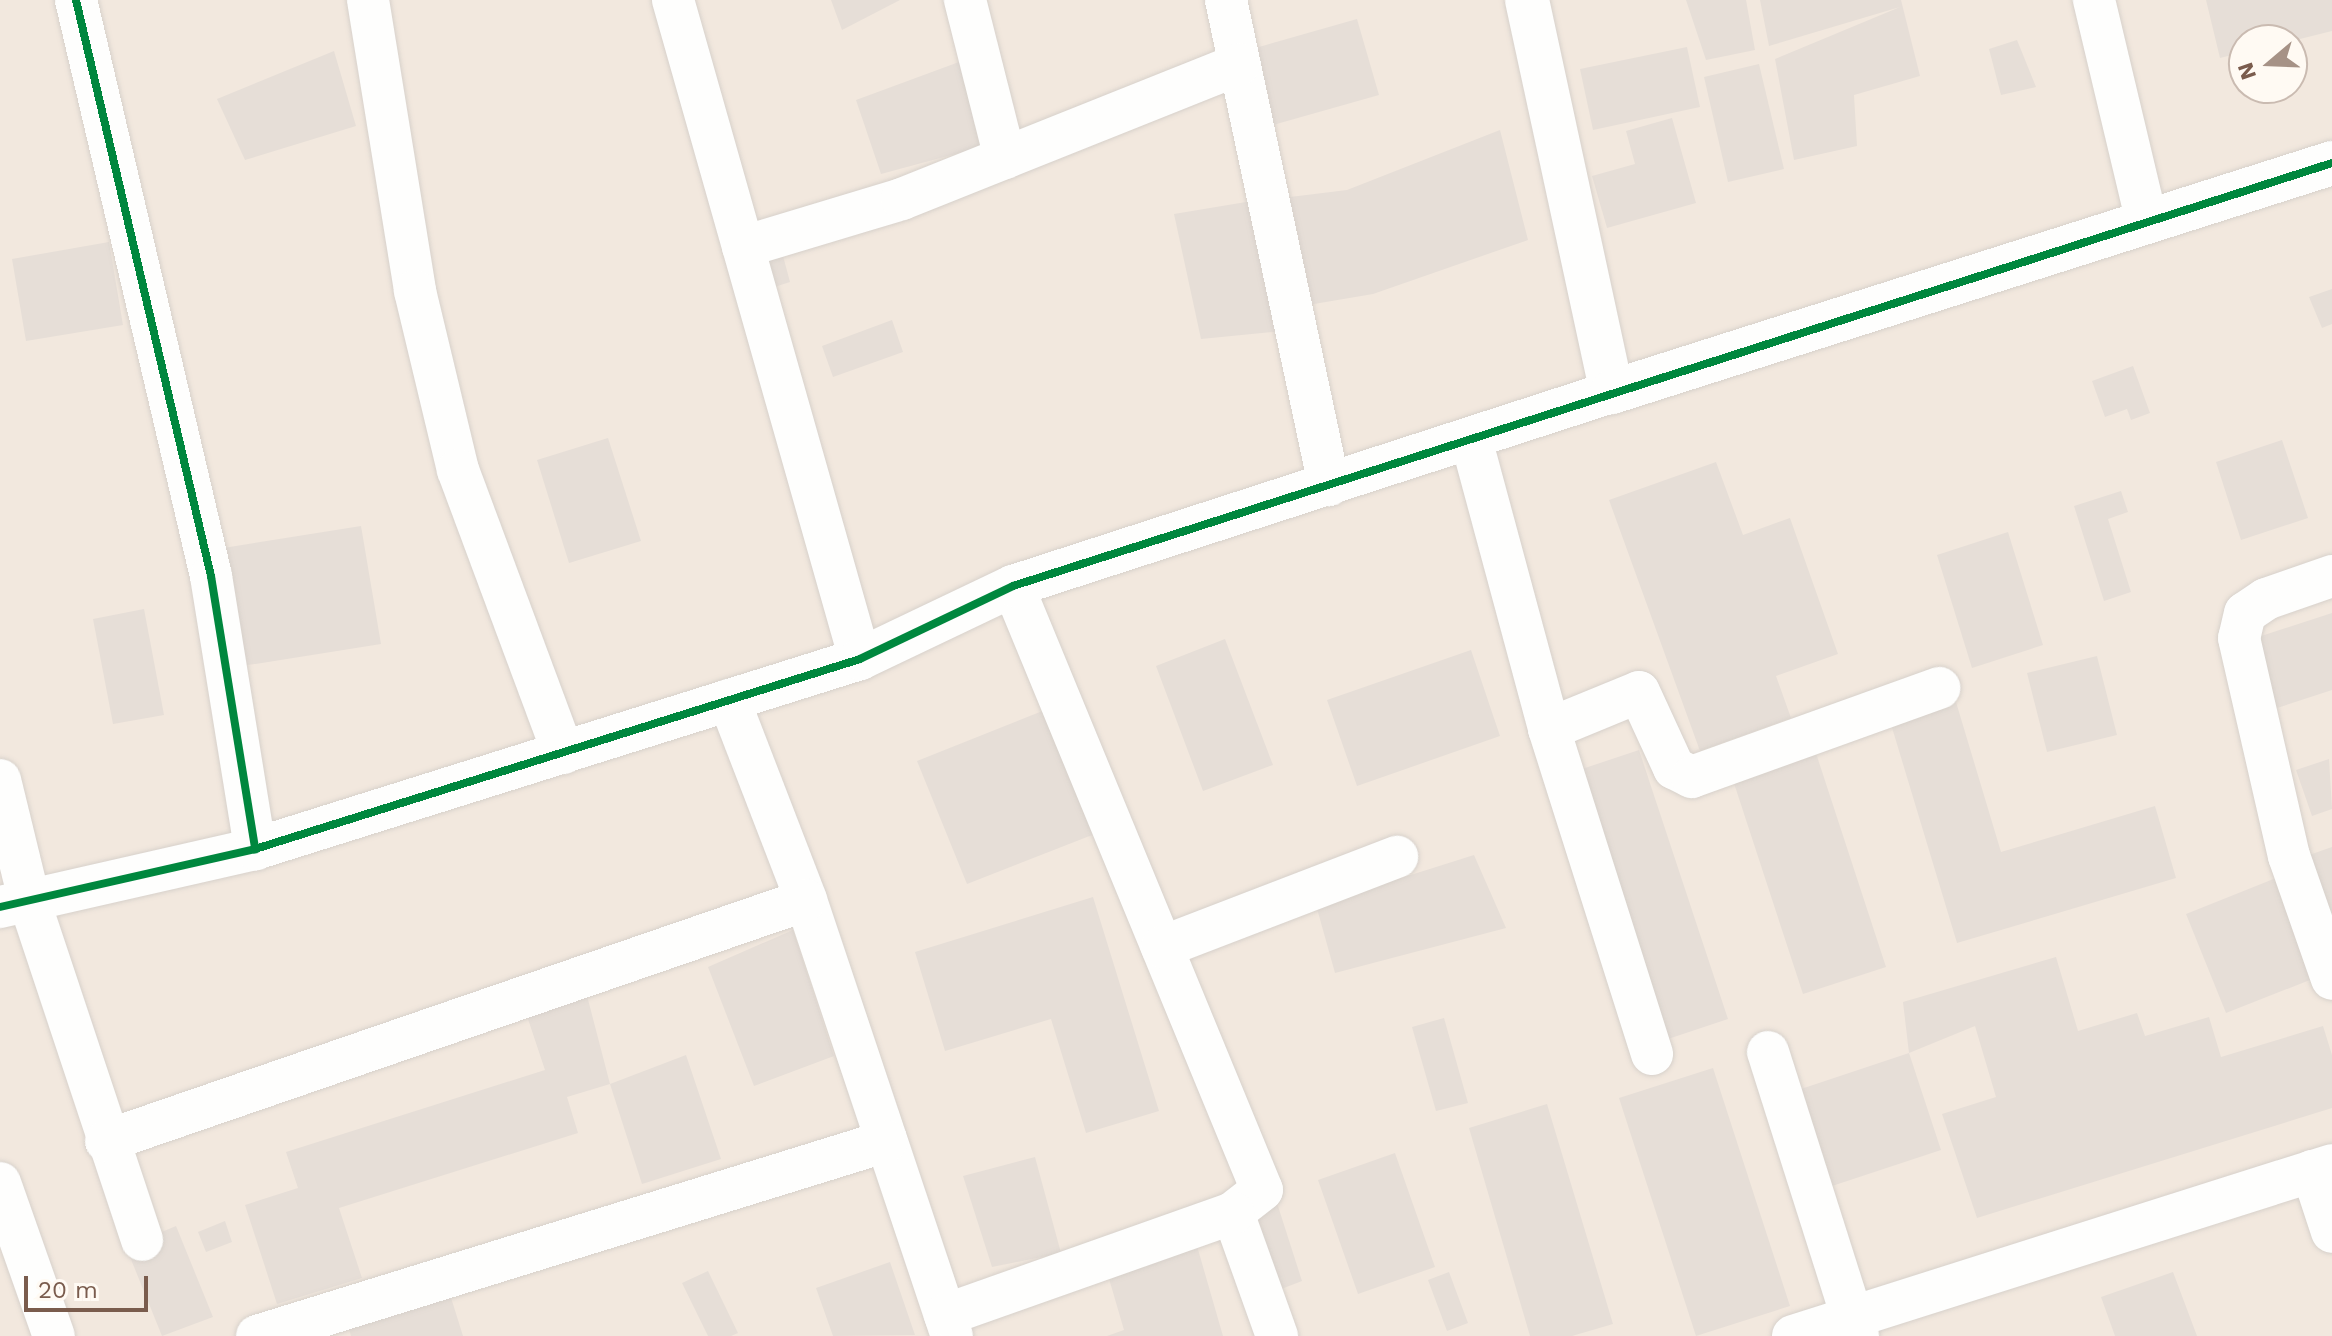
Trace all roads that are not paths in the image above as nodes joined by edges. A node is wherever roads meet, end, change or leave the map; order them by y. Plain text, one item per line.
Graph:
1 (76, 0) edge
2 (368, 0) edge
3 (673, 0) edge
4 (965, 0) edge
5 (1226, 0) edge
6 (1527, 0) edge
7 (2094, 0) edge
8 (1239, 64) junction
9 (1005, 158) junction
10 (2332, 163) edge
11 (2147, 222) junction
12 (743, 247) junction
13 (1612, 392) junction
14 (1471, 439) junction
15 (1329, 485) junction
16 (2332, 576) edge
17 (1013, 586) junction
18 (860, 659) junction
19 (1939, 688) dead end
20 (729, 700) junction
21 (1549, 729) junction
22 (563, 753) junction
23 (0, 780) edge
24 (255, 849) junction
25 (1397, 857) dead end
26 (806, 900) junction
27 (15, 905) edge
28 (1162, 947) junction
29 (2332, 979) edge
30 (1768, 1052) dead end
31 (1652, 1054) dead end
32 (106, 1141) junction
33 (887, 1141) junction
34 (2322, 1168) edge
35 (0, 1183) edge
36 (1233, 1213) junction
37 (2332, 1232) edge
38 (142, 1240) dead end
39 (948, 1326) edge
40 (1855, 1327) edge
41 (54, 1336) edge
42 (257, 1336) edge
43 (1277, 1336) edge
44 (1793, 1336) edge

1 - 24 street
2 - 22 street
3 - 12 street
4 - 9 street
5 - 8 street
6 - 13 street
7 - 11 street
8 - 9 street
8 - 15 street
9 - 12 street
10 - 11 street
11 - 13 street
12 - 18 street
13 - 14 street
14 - 15 street
14 - 21 street
15 - 17 street
16 - 29 street
17 - 18 street
17 - 28 street
18 - 20 street
19 - 21 street
20 - 22 street
20 - 26 street
21 - 31 street
22 - 24 street
23 - 27 street
24 - 27 street
25 - 28 street
26 - 32 street
26 - 33 street
27 - 32 street
28 - 36 street
30 - 40 street
32 - 38 street
33 - 39 street
33 - 42 street
34 - 37 street
34 - 40 street
35 - 41 street
36 - 39 street
36 - 43 street
40 - 44 street

